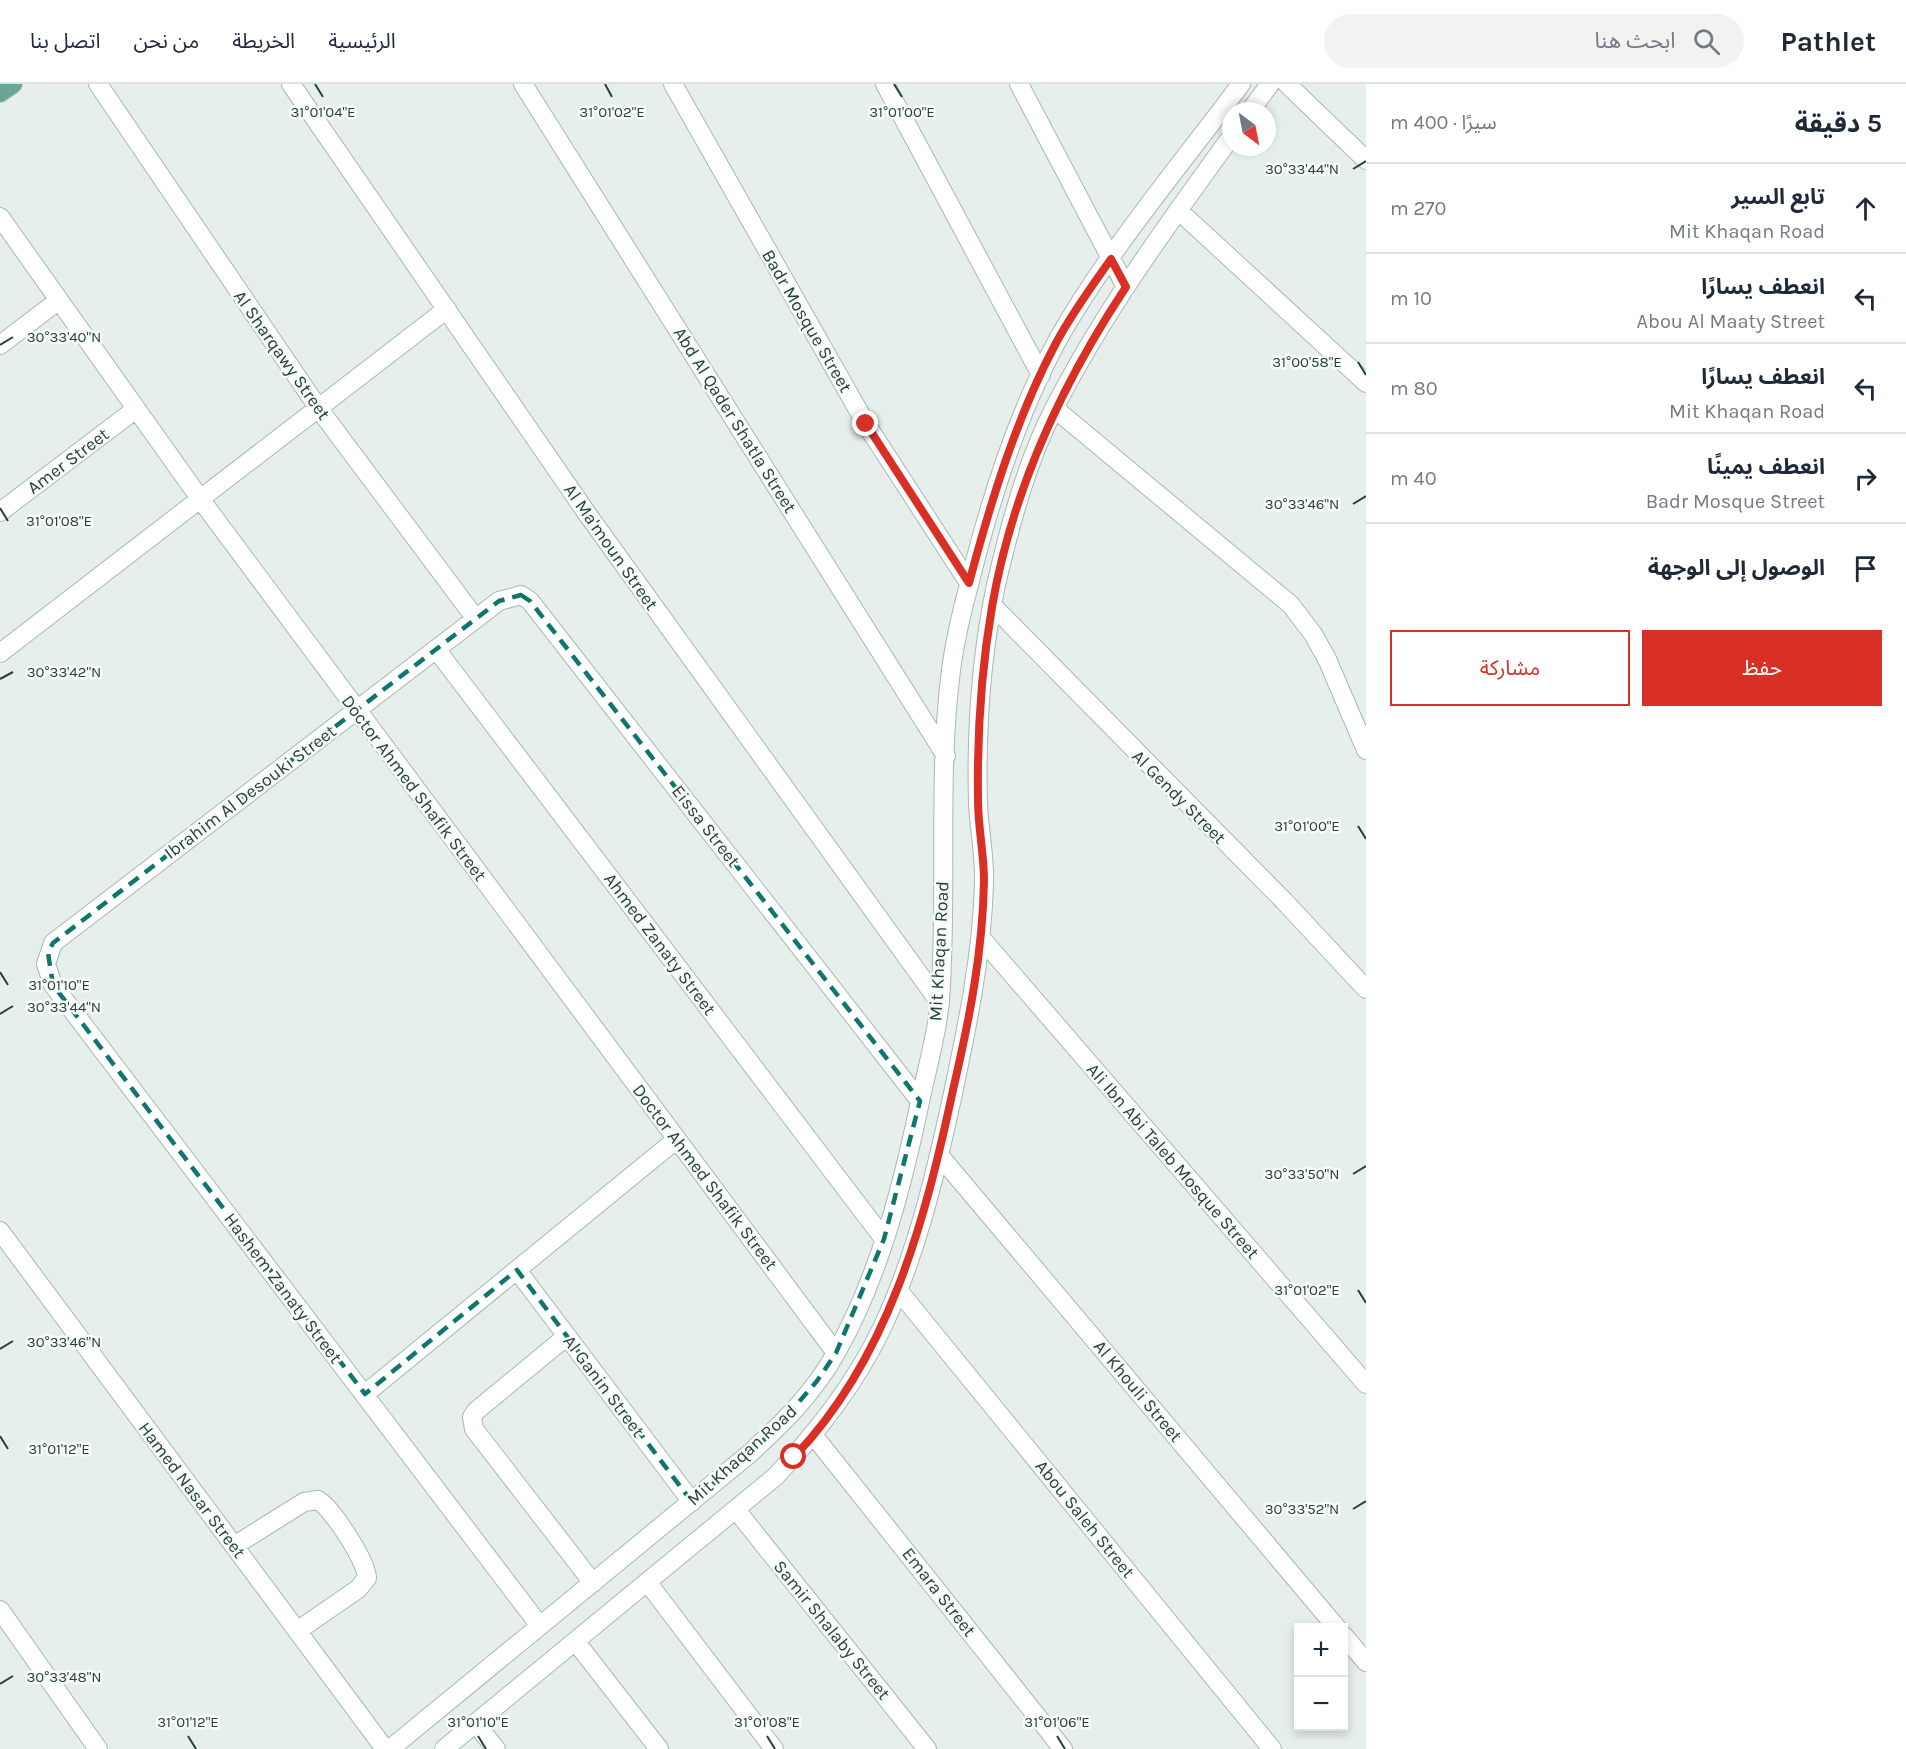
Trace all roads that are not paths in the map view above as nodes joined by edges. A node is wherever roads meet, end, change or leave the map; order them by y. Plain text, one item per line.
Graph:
1 (13, 84) edge
2 (98, 84) edge
3 (291, 84) edge
4 (523, 84) edge
5 (673, 84) edge
6 (885, 84) edge
7 (1018, 84) edge
8 (1241, 84) edge
9 (1270, 84) edge
10 (1287, 84) edge
11 (0, 93) edge
12 (1257, 102) edge
13 (1222, 149) edge
14 (1366, 160) edge
15 (1178, 210) junction
16 (0, 217) edge
17 (1111, 259) junction
18 (1126, 287) junction
19 (59, 300) junction
20 (447, 309) junction
21 (0, 345) edge
22 (1041, 375) junction
23 (1366, 383) edge
24 (1054, 408) junction
25 (136, 409) junction
26 (319, 409) junction
27 (201, 500) junction
28 (0, 512) edge
29 (969, 583) junction
30 (992, 605) junction
31 (476, 619) junction
32 (436, 650) junction
33 (0, 653) edge
34 (356, 711) junction
35 (1366, 750) edge
36 (946, 756) junction
37 (981, 938) junction
38 (53, 943) joint
39 (1366, 989) edge
40 (940, 1004) junction
41 (920, 1101) junction
42 (677, 1139) junction
43 (939, 1155) junction
44 (0, 1231) edge
45 (884, 1239) junction
46 (517, 1270) junction
47 (898, 1290) junction
48 (567, 1336) junction
49 (836, 1353) junction
50 (1366, 1384) edge
51 (365, 1394) junction
52 (814, 1436) junction
53 (692, 1502) junction
54 (737, 1511) junction
55 (234, 1546) junction
56 (593, 1583) junction
57 (648, 1583) junction
58 (0, 1610) edge
59 (1332, 1623) edge
60 (540, 1626) junction
61 (297, 1631) junction
62 (1348, 1641) edge
63 (576, 1642) junction
64 (1366, 1662) edge
65 (476, 1724) junction
66 (98, 1749) edge
67 (385, 1749) edge
68 (390, 1749) edge
69 (444, 1749) edge
70 (496, 1749) edge
71 (659, 1749) edge
72 (774, 1749) edge
73 (927, 1749) edge
74 (1063, 1749) edge
75 (1272, 1749) edge

1 - 11 main road
2 - 26 street, Al Sharqawy Street
3 - 20 street, Al Ma'moun Street
4 - 36 street, Abd Al Qader Shatla Street
5 - 29 street, Badr Mosque Street
6 - 22 street
7 - 17 street
8 - 17 street, Mit Khaqan Road
9 - 12 street
10 - 14 street
13 - 15 street, Mit Khaqan Road
15 - 18 street, Mit Khaqan Road
15 - 23 street
16 - 19 street, Doctor Ahmed Shafik Street
17 - 18 street
17 - 22 street, Mit Khaqan Road
18 - 24 street, Mit Khaqan Road
19 - 21 street
19 - 25 street, Doctor Ahmed Shafik Street
20 - 26 street
20 - 40 street, Al Ma'moun Street
22 - 29 street, Mit Khaqan Road
24 - 30 street, Mit Khaqan Road
24 - 35 street
25 - 27 street, Doctor Ahmed Shafik Street
25 - 28 street, Amer Street
26 - 27 street
26 - 31 street, Al Sharqawy Street
27 - 33 street
27 - 34 street, Doctor Ahmed Shafik Street
29 - 36 street, Mit Khaqan Road
30 - 37 street, Mit Khaqan Road
30 - 39 street, Al Gendy Street
31 - 32 street, Ibrahim Al Desouki Street
31 - 41 street, Eissa Street
32 - 34 street, Ibrahim Al Desouki Street
32 - 45 street, Ahmed Zanaty Street
34 - 38 street, Ibrahim Al Desouki Street
34 - 42 street, Doctor Ahmed Shafik Street
36 - 40 street, Mit Khaqan Road
37 - 43 street, Mit Khaqan Road
37 - 50 street, Ali Ibn Abi Taleb Mosque Street
38 - 51 street, Hashem Zanaty Street
40 - 41 street, Mit Khaqan Road
41 - 45 street, Mit Khaqan Road
42 - 46 street
42 - 49 street, Doctor Ahmed Shafik Street
43 - 47 street, Mit Khaqan Road
43 - 59 street, Al Khouli Street
44 - 55 street, Hamed Nasar Street
45 - 49 street, Mit Khaqan Road
46 - 48 street, Al Ganin Street
46 - 51 street
47 - 52 street, Mit Khaqan Road
47 - 75 street, Abou Saleh Street
48 - 53 street, Al Ganin Street
48 - 56 street
49 - 53 street, Mit Khaqan Road
51 - 60 street, Hashem Zanaty Street
52 - 54 street, Mit Khaqan Road
52 - 74 street, Emara Street
53 - 56 street, Mit Khaqan Road
54 - 57 street, Mit Khaqan Road
54 - 73 street, Samir Shalaby Street
55 - 61 street, Hamed Nasar Street
55 - 61 street
56 - 60 street, Mit Khaqan Road
57 - 63 street, Mit Khaqan Road
57 - 72 street
58 - 66 street
60 - 68 street, Mit Khaqan Road
61 - 67 street, Hamed Nasar Street
62 - 64 street
63 - 65 street, Mit Khaqan Road
63 - 71 street
65 - 69 street, Mit Khaqan Road
65 - 70 street

